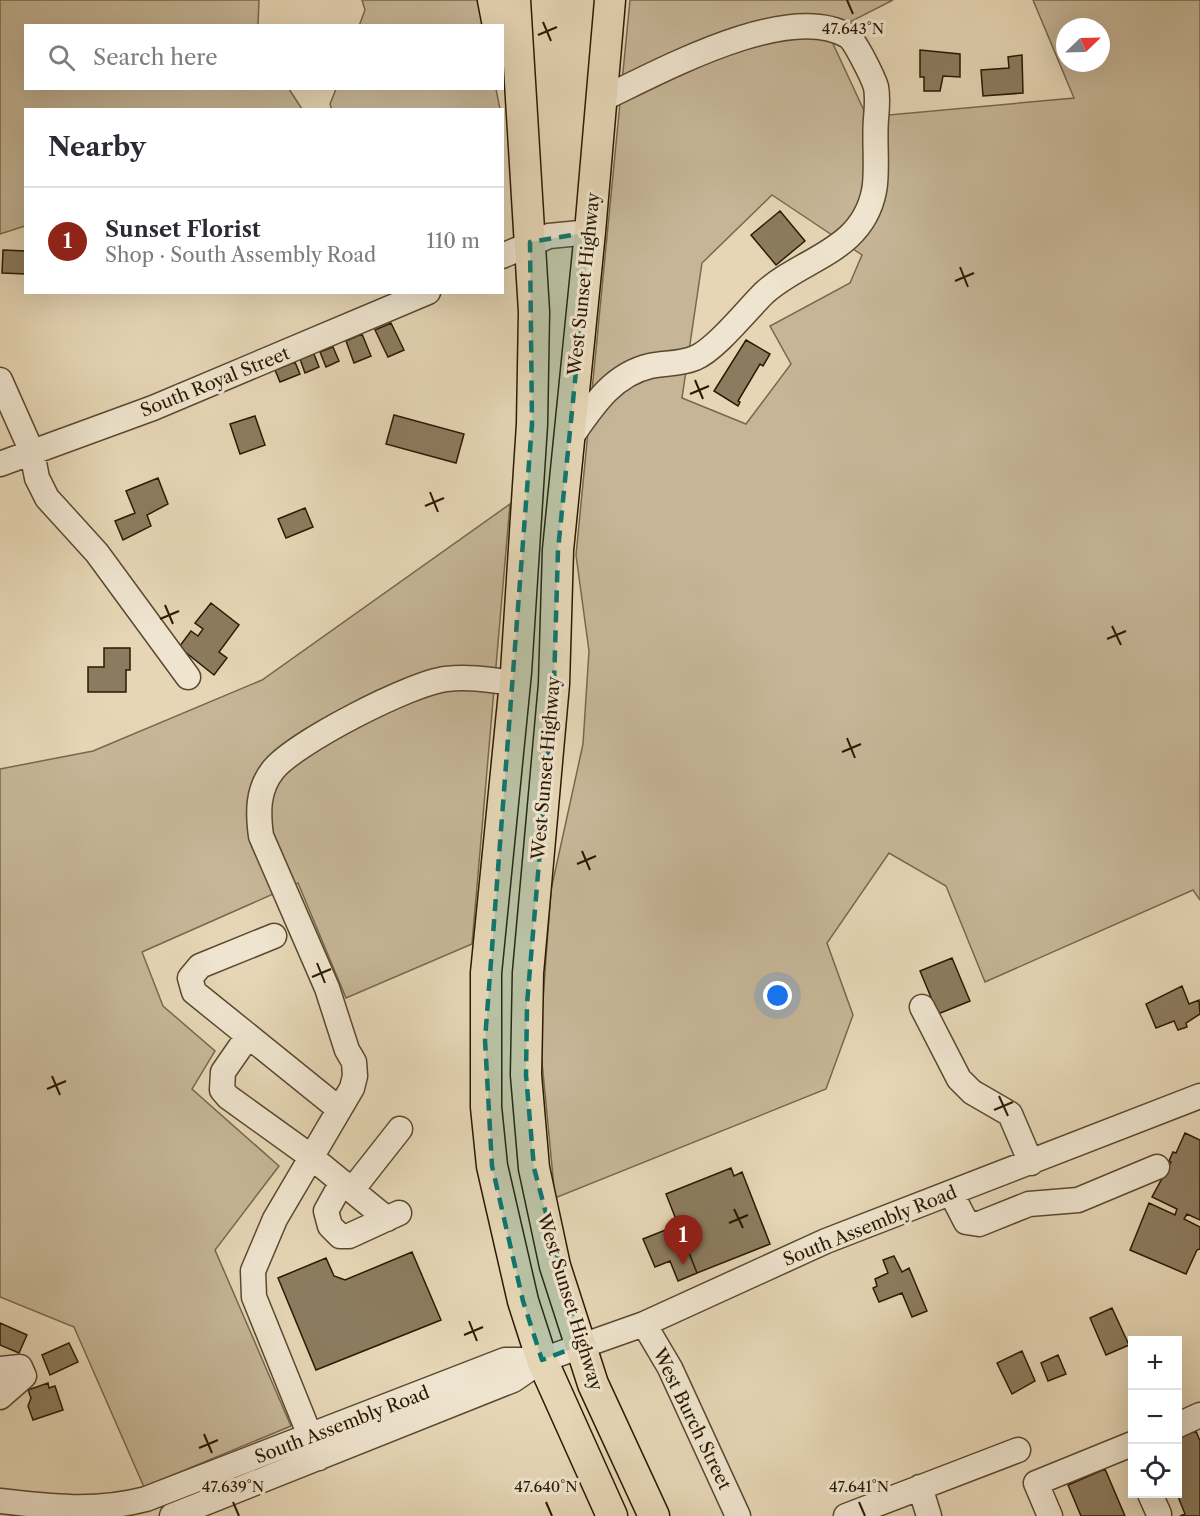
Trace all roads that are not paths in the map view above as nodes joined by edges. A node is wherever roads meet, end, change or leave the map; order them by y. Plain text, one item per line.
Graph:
1 (493, 0) edge
2 (515, 0) edge
3 (610, 0) edge
4 (498, 24) edge
5 (504, 65) edge
6 (600, 100) junction
7 (529, 206) junction
8 (590, 232) junction
9 (530, 242) junction
10 (504, 255) edge
11 (416, 295) edge
12 (0, 380) edge
13 (569, 440) junction
14 (32, 452) junction
15 (0, 464) edge
16 (188, 677) dead end
17 (515, 683) junction
18 (274, 936) dead end
19 (922, 1007) dead end
20 (248, 1036) junction
21 (1200, 1096) edge
22 (339, 1109) junction
23 (400, 1129) dead end
24 (310, 1156) junction
25 (1031, 1163) junction
26 (1157, 1167) dead end
27 (347, 1186) junction
28 (951, 1193) junction
29 (644, 1324) junction
30 (581, 1345) junction
31 (542, 1359) junction
32 (0, 1369) edge
33 (0, 1397) edge
34 (1200, 1415) edge
35 (1182, 1423) edge
36 (315, 1448) junction
37 (1128, 1448) edge
38 (1018, 1450) dead end
39 (920, 1487) junction
40 (0, 1501) edge
41 (172, 1516) edge
42 (612, 1516) edge
43 (654, 1516) edge
44 (738, 1516) edge
45 (846, 1516) edge
46 (929, 1516) edge
47 (1050, 1516) edge

1 - 4 main road
2 - 7 main road
3 - 6 main road, West Sunset Highway
5 - 7 main road
6 - 8 main road, West Sunset Highway
6 - 13 street
7 - 9 main road
8 - 9 street
8 - 13 main road, West Sunset Highway
9 - 10 street
9 - 17 main road
11 - 14 street, South Royal Street
12 - 14 street
13 - 30 main road, West Sunset Highway
14 - 15 street, South Royal Street
14 - 16 street
17 - 22 street
17 - 31 main road
18 - 20 street
19 - 25 street
20 - 22 street
20 - 24 street
21 - 25 street, South Assembly Road
22 - 24 street
23 - 27 street
24 - 27 street
24 - 36 street
25 - 28 street, South Assembly Road
26 - 28 street
27 - 27 street
28 - 29 street, South Assembly Road
29 - 30 street, South Assembly Road
29 - 44 street, West Burch Street
30 - 31 street, South Assembly Road
30 - 43 main road, West Sunset Highway
31 - 36 street, South Assembly Road
31 - 42 main road
32 - 33 street
34 - 35 street
36 - 40 street, South Assembly Road
36 - 41 street, South Assembly Road
37 - 47 street
38 - 39 street
39 - 45 street
39 - 46 street

